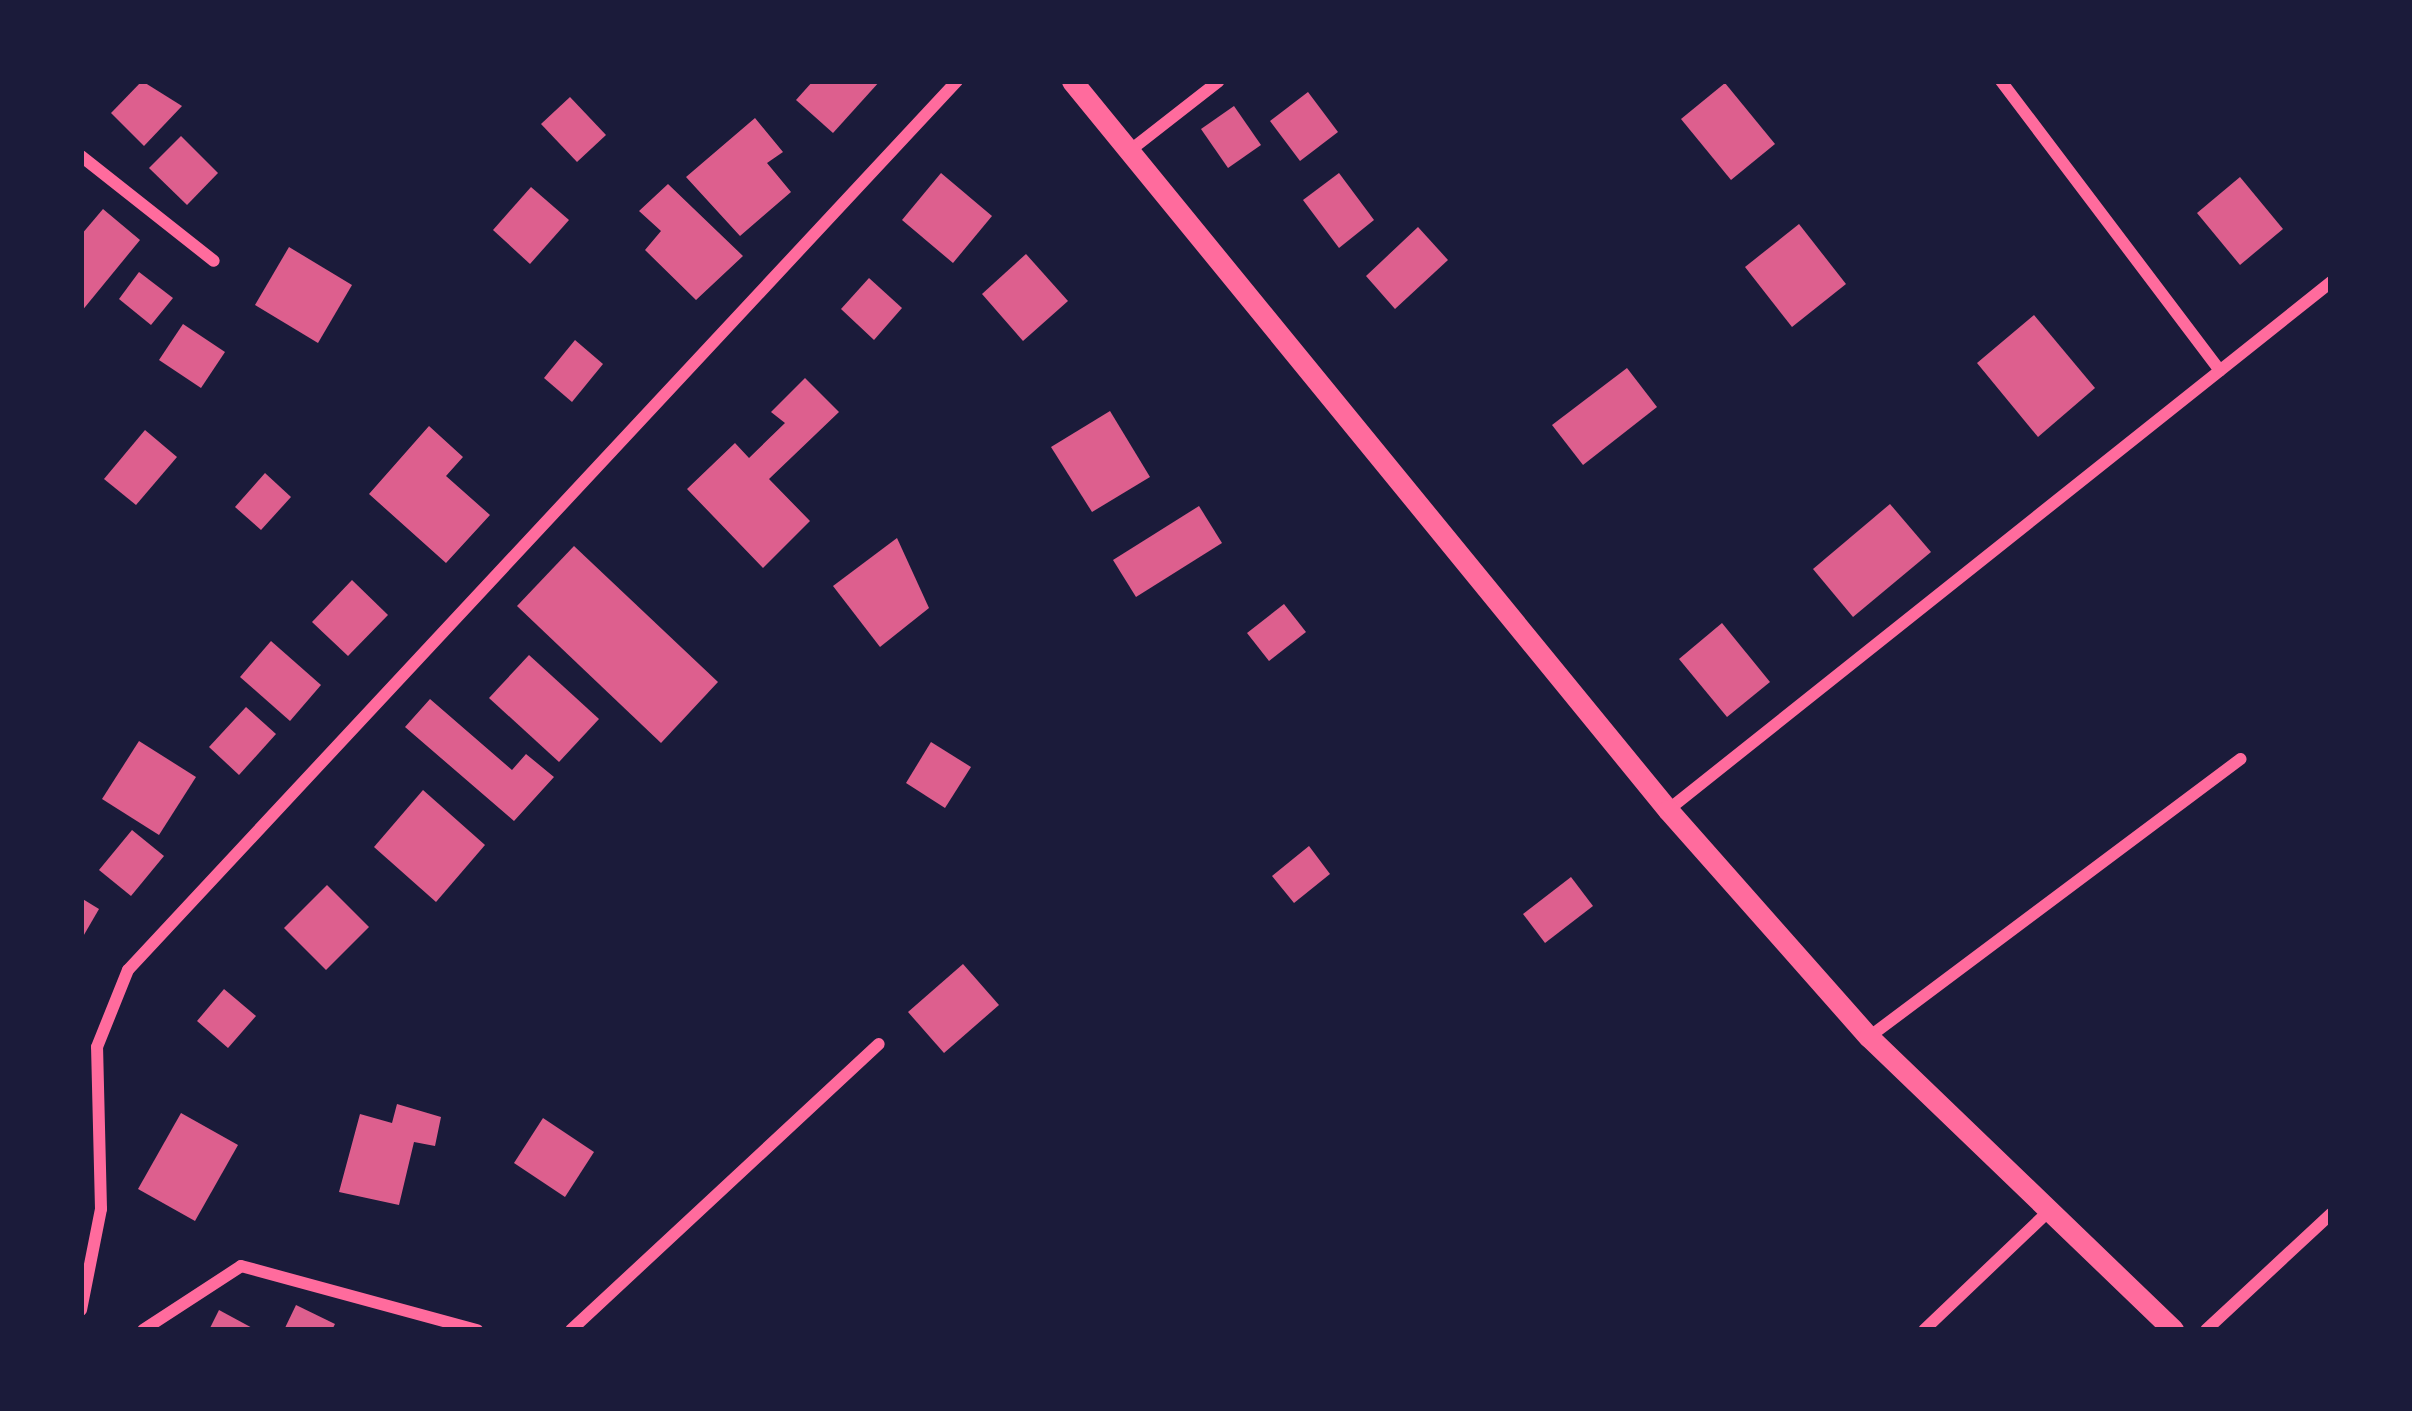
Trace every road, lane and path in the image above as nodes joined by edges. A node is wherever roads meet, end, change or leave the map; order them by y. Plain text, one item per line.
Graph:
1 (957, 81) edge
2 (1072, 81) edge
3 (1219, 81) edge
4 (2001, 81) edge
5 (1127, 152) junction
6 (81, 156) edge
7 (214, 261) dead end
8 (2331, 282) edge
9 (2220, 371) junction
10 (2242, 759) dead end
11 (1668, 810) junction
12 (1869, 1037) junction
13 (879, 1044) dead end
14 (2046, 1214) junction
15 (2331, 1214) edge
16 (81, 1310) edge
17 (142, 1330) edge
18 (477, 1330) edge
19 (572, 1330) edge
20 (1924, 1330) edge
21 (2173, 1330) edge
22 (2206, 1330) edge

1 - 16 street
2 - 5 street
3 - 5 street
4 - 9 street
5 - 11 street
6 - 7 street
8 - 9 street
9 - 11 street
10 - 12 street
11 - 12 street
12 - 14 street
13 - 19 street
14 - 20 street
14 - 21 street
15 - 22 street
17 - 18 street

